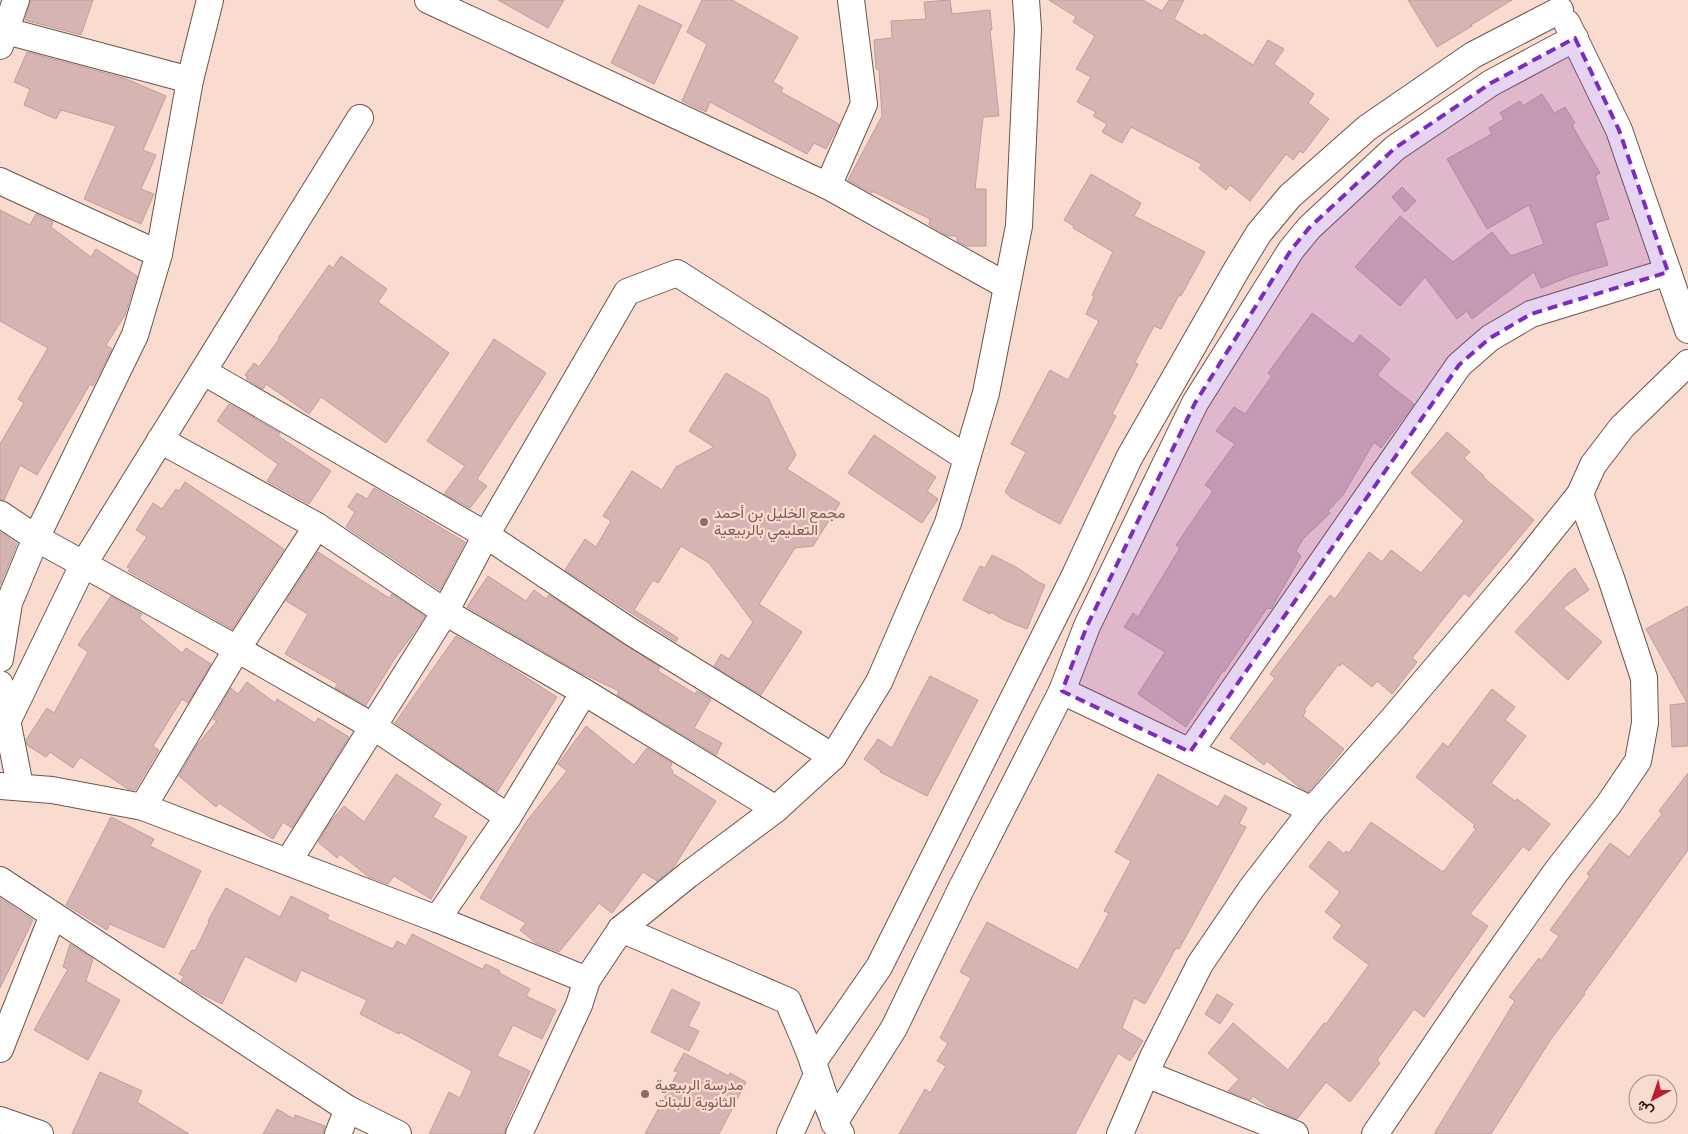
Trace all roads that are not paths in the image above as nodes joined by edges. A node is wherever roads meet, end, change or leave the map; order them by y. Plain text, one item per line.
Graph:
1 (16, 0) edge
2 (210, 0) edge
3 (428, 0) edge
4 (1026, 0) edge
5 (845, 3) edge
6 (1558, 5) edge
7 (1575, 38) junction
8 (3, 39) edge
9 (190, 80) junction
10 (360, 118) dead end
11 (0, 181) edge
12 (828, 186) junction
13 (159, 254) junction
14 (1668, 272) junction
15 (1007, 286) junction
16 (1688, 330) edge
17 (1688, 363) edge
18 (204, 372) junction
19 (160, 440) junction
20 (967, 458) junction
21 (1580, 494) junction
22 (0, 514) edge
23 (317, 526) junction
24 (486, 535) junction
25 (36, 538) junction
26 (83, 565) junction
27 (445, 612) junction
28 (237, 649) junction
29 (0, 659) edge
30 (0, 684) edge
31 (1062, 691) junction
32 (584, 692) junction
33 (7, 722) junction
34 (374, 728) junction
35 (1190, 752) junction
36 (833, 757) junction
37 (10, 786) edge
38 (143, 807) junction
39 (776, 809) junction
40 (1312, 810) junction
41 (508, 817) junction
42 (288, 862) junction
43 (0, 880) edge
44 (53, 915) junction
45 (437, 919) junction
46 (621, 929) junction
47 (587, 980) junction
48 (0, 1050) edge
49 (815, 1070) junction
50 (1146, 1074) junction
51 (348, 1109) junction
52 (0, 1120) edge
53 (838, 1128) edge
54 (40, 1134) edge
55 (338, 1134) edge
56 (398, 1134) edge
57 (519, 1134) edge
58 (790, 1134) edge
59 (1120, 1134) edge
60 (1295, 1134) edge
61 (1375, 1134) edge

1 - 8 street
2 - 9 street
3 - 12 street
4 - 15 street
5 - 12 street
6 - 7 street
6 - 49 street
7 - 14 street
7 - 31 street
8 - 9 street
9 - 13 street
10 - 18 street
11 - 13 street
12 - 15 street
13 - 25 street
14 - 16 street
14 - 35 street
15 - 20 street
17 - 21 street
18 - 19 street
18 - 24 street
19 - 23 street
19 - 26 street
20 - 24 street
20 - 36 street
21 - 40 street
21 - 61 street
22 - 25 street
23 - 27 street
23 - 28 street
24 - 27 street
24 - 36 street
25 - 26 street
25 - 29 street
26 - 28 street
26 - 33 street
27 - 32 street
27 - 34 street
28 - 34 street
28 - 38 street
30 - 33 street
31 - 35 street
31 - 53 street
32 - 39 street
32 - 41 street
33 - 37 street
34 - 41 street
34 - 42 street
35 - 40 street
36 - 39 street
37 - 38 street
38 - 42 street
39 - 46 street
40 - 50 street
41 - 45 street
42 - 45 street
43 - 44 street
44 - 48 street
44 - 51 street
45 - 47 street
46 - 47 street
46 - 49 street
47 - 57 street
49 - 53 street
49 - 58 street
50 - 59 street
50 - 60 street
51 - 55 street
51 - 56 street
52 - 54 street

